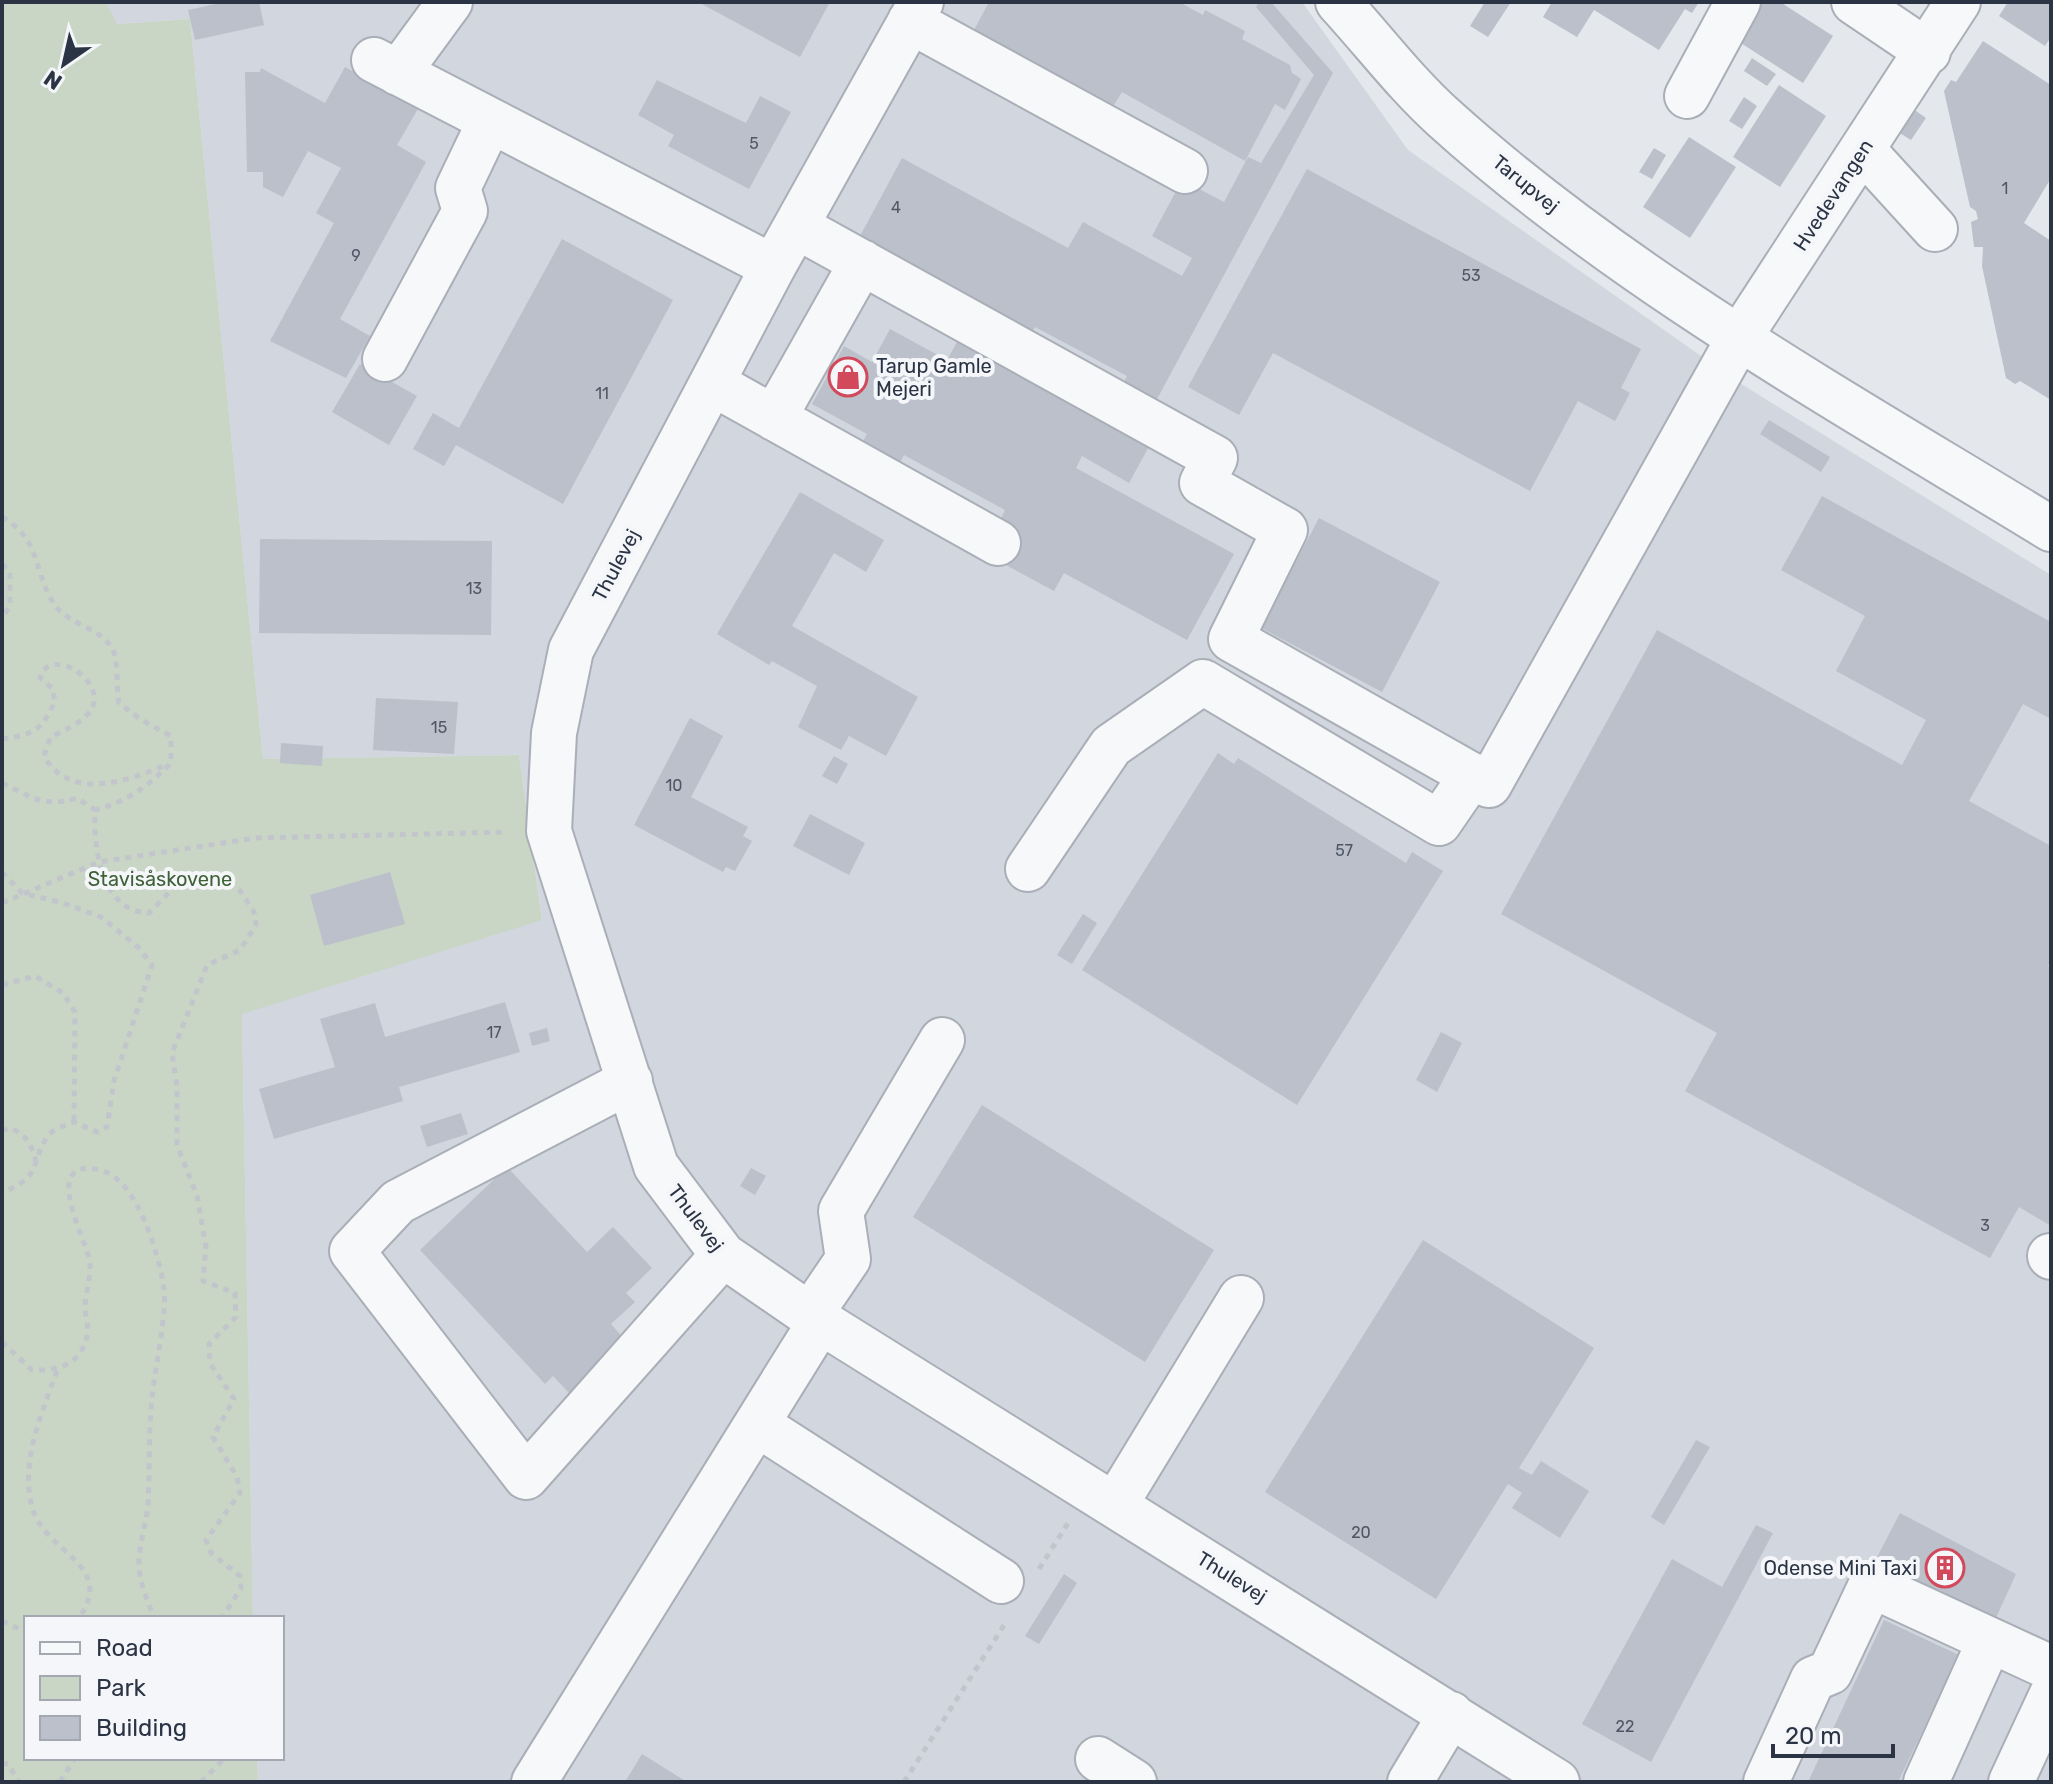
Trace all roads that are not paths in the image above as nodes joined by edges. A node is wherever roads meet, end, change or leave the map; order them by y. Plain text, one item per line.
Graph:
1 (450, 2) edge
2 (1338, 2) edge
3 (1738, 2) edge
4 (1854, 2) edge
5 (1958, 2) edge
6 (915, 11) edge
7 (1928, 52) junction
8 (1687, 96) dead end
9 (490, 121) junction
10 (1863, 150) junction
11 (1185, 171) dead end
12 (796, 226) junction
13 (1935, 229) dead end
14 (862, 262) junction
15 (773, 267) junction
16 (1739, 338) junction
17 (385, 359) dead end
18 (712, 383) junction
19 (774, 418) junction
20 (2051, 529) edge
21 (998, 543) dead end
22 (1481, 780) junction
23 (1028, 869) dead end
24 (942, 1040) dead end
25 (630, 1081) junction
26 (723, 1255) junction
27 (1241, 1298) dead end
28 (815, 1319) junction
29 (757, 1424) junction
30 (1102, 1496) junction
31 (1014, 1593) road end
32 (1990, 1640) junction
33 (2051, 1668) edge
34 (2051, 1696) edge
35 (1451, 1714) junction
36 (534, 1782) edge
37 (1410, 1782) edge
38 (1557, 1782) edge
39 (1766, 1782) edge
40 (1926, 1782) edge
41 (2011, 1782) edge

1 - 9 street
2 - 16 street, Tarupvej
3 - 8 street
4 - 7 street
5 - 7 street, Hvedevangen
6 - 11 street
6 - 12 street, Thulevej
7 - 10 street, Hvedevangen
9 - 15 street
9 - 17 street
10 - 13 street
10 - 16 street, Hvedevangen
12 - 14 street
12 - 15 street, Thulevej
14 - 19 street
14 - 22 street
15 - 18 street, Thulevej
16 - 20 street, Tarupvej
16 - 22 street
18 - 19 street
18 - 25 street, Thulevej
19 - 21 street
22 - 23 street
24 - 28 street
25 - 26 street, Thulevej
25 - 26 street
26 - 28 street, Thulevej
27 - 30 street
28 - 29 street
28 - 30 street, Thulevej
29 - 31 street
29 - 36 street
30 - 35 street, Thulevej
32 - 33 street
32 - 39 street
32 - 40 street
34 - 41 street
35 - 37 street
35 - 38 street, Thulevej

